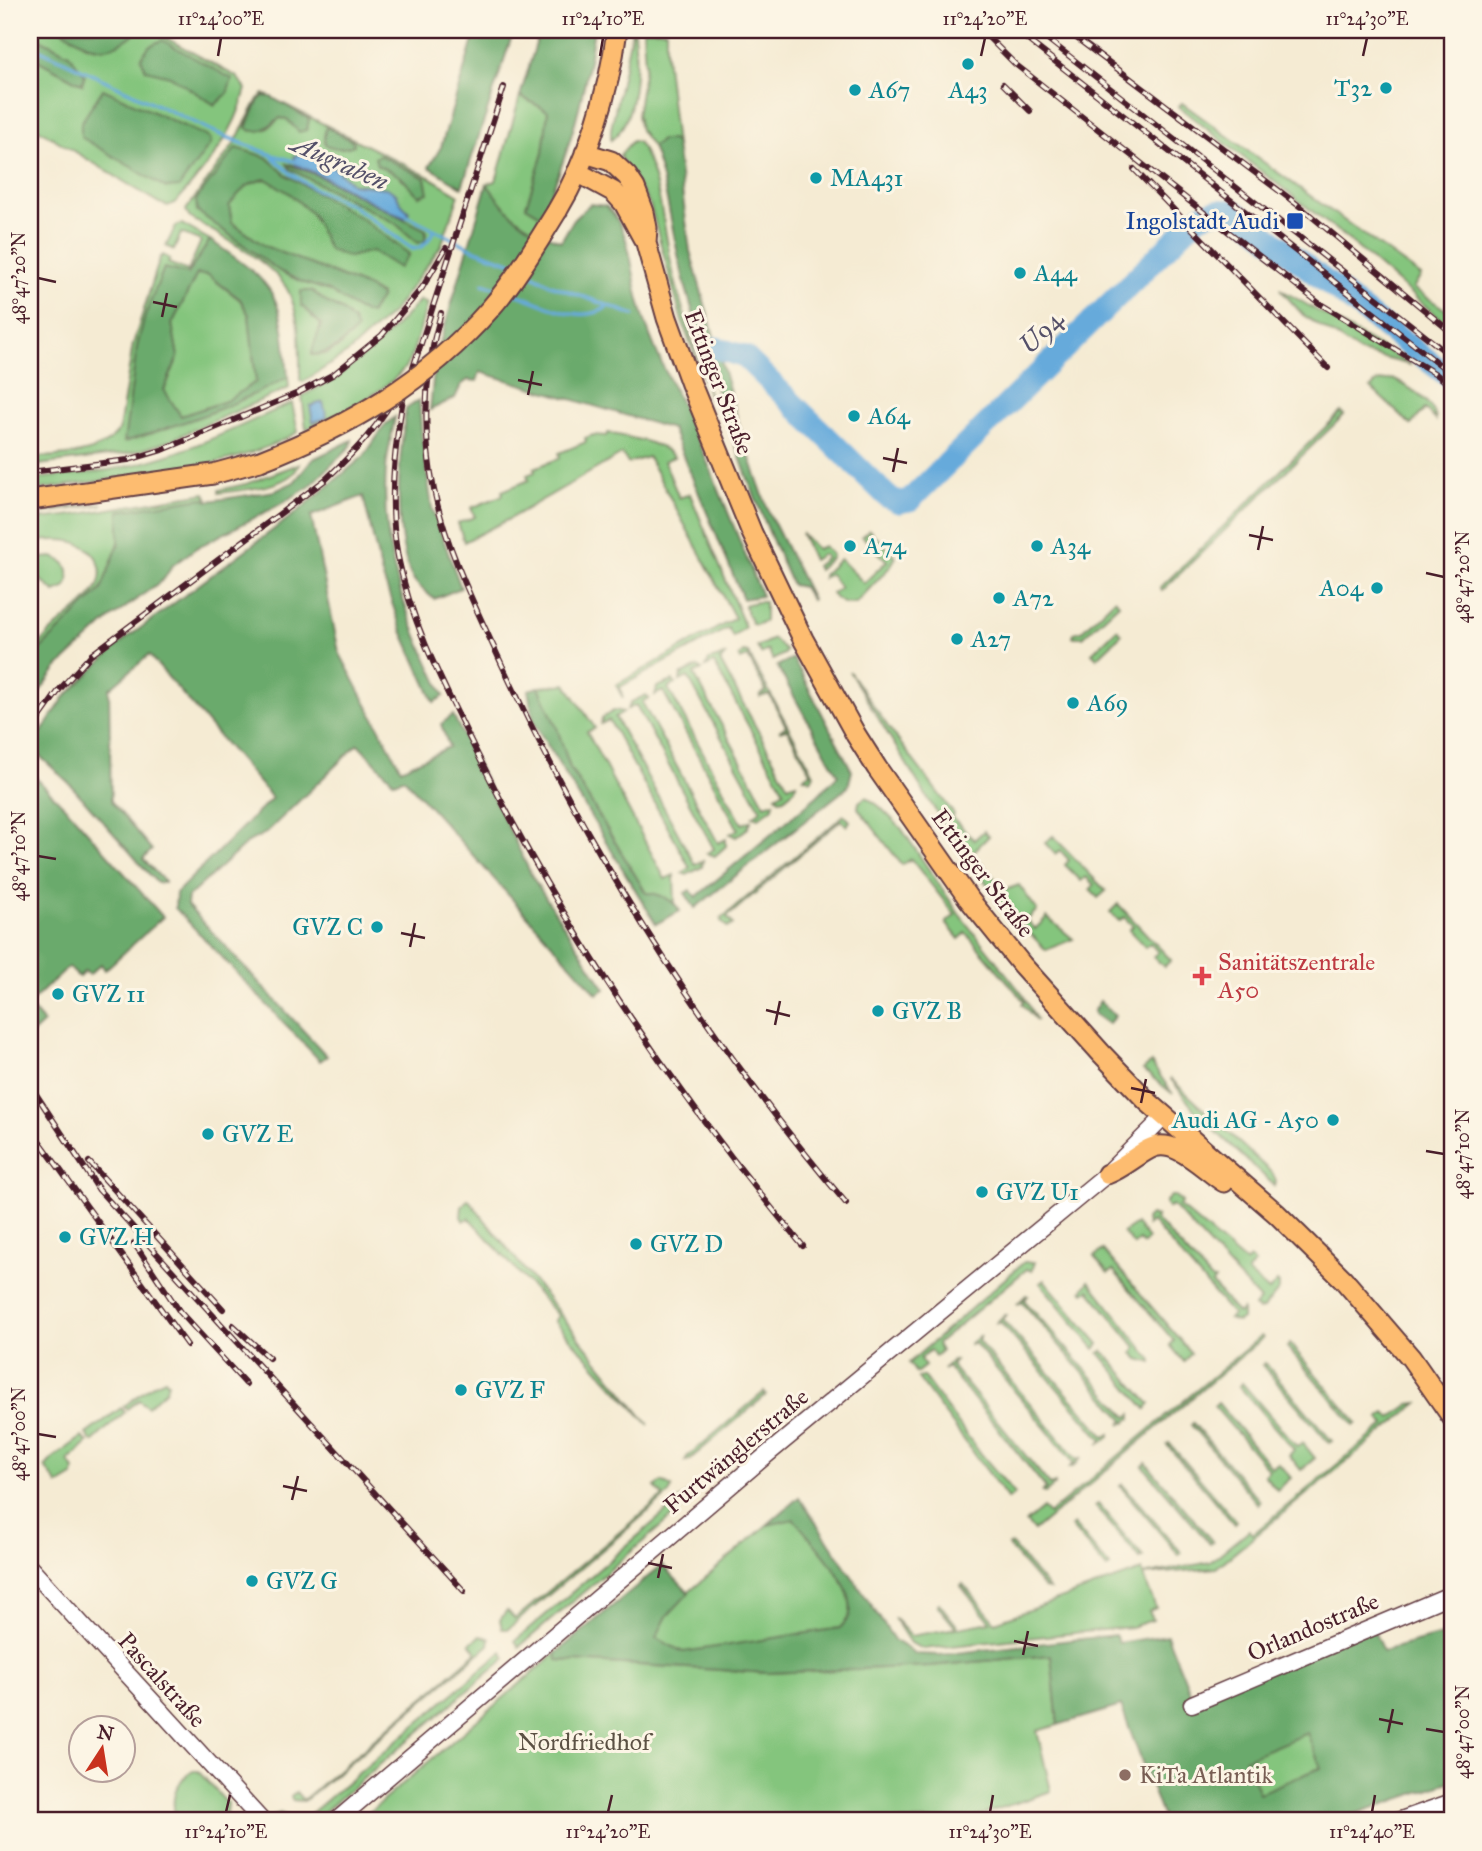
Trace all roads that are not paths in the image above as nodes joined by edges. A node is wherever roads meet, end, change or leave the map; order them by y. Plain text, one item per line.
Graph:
1 (617, 30) edge
2 (585, 153) junction
3 (577, 172) junction
4 (646, 243) junction
5 (30, 500) edge
6 (1165, 1116) junction
7 (1107, 1174) junction
8 (1254, 1195) junction
9 (1452, 1417) edge
10 (30, 1568) edge
11 (1452, 1594) edge
12 (1192, 1704) dead end
13 (1452, 1802) edge
14 (262, 1821) edge
15 (335, 1821) edge
16 (1398, 1821) edge

1 - 2 main road
2 - 3 main road
2 - 4 main road, Ettinger Straße
3 - 4 main road, Ettinger Straße
3 - 5 main road, bridge
4 - 6 main road, Ettinger Straße
6 - 7 street, Furtwänglerstraße
6 - 8 main road, Ettinger Straße
7 - 8 main road
7 - 15 street, Furtwänglerstraße
8 - 9 main road, Ettinger Straße
10 - 14 street, Pascalstraße
11 - 12 street, Orlandostraße
13 - 16 street

